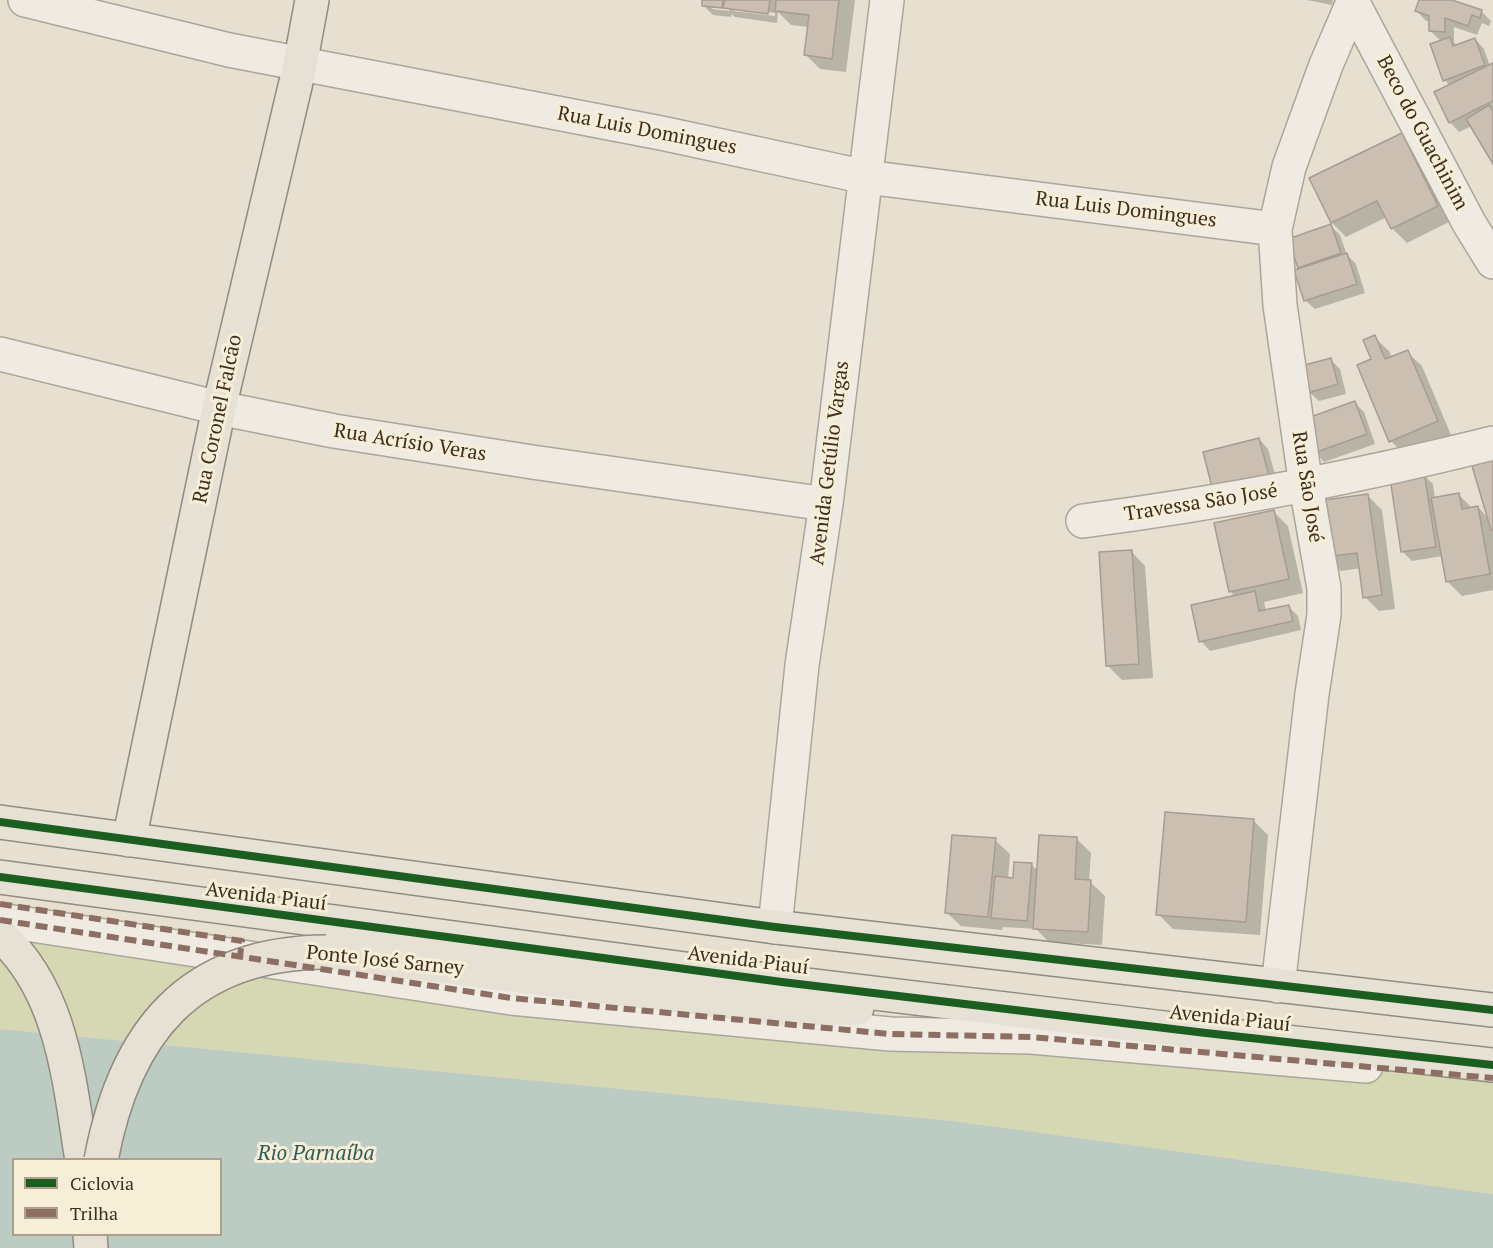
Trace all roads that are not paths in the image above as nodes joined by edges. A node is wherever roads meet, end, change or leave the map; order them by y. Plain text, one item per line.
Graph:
1 (25, 0) edge
2 (312, 0) edge
3 (887, 0) edge
4 (1354, 1) edge
5 (300, 65) junction
6 (866, 177) junction
7 (1275, 228) junction
8 (1493, 262) edge
9 (0, 354) edge
10 (219, 408) junction
11 (1493, 443) edge
12 (1306, 486) junction
13 (826, 504) junction
14 (1083, 521) dead end
15 (0, 822) edge
16 (129, 840) junction
17 (0, 877) edge
18 (0, 904) edge
19 (0, 920) edge
20 (775, 927) junction
21 (0, 935) edge
22 (240, 956) junction
23 (1278, 987) junction
24 (944, 1002) junction
25 (1493, 1010) edge
26 (1493, 1065) edge
27 (1493, 1078) edge
28 (81, 1158) edge
29 (102, 1158) edge

1 - 5 street, Rua Luis Domingues
2 - 5 main road, Rua Coronel Falcão
3 - 6 street, Avenida Getúlio Vargas
4 - 7 street, Rua São José
4 - 8 street, Beco do Guachinim
5 - 6 street, Rua Luis Domingues
5 - 10 main road, Rua Coronel Falcão
6 - 7 street, Rua Luis Domingues
6 - 13 street, Avenida Getúlio Vargas
7 - 12 street, Rua São José
9 - 10 street, Rua Acrísio Veras
10 - 13 street, Rua Acrísio Veras
10 - 16 main road, Rua Coronel Falcão
11 - 12 street, Travessa São José
12 - 14 street, Travessa São José
12 - 23 street, Rua São José
13 - 20 street, Avenida Getúlio Vargas
15 - 16 main road, Avenida Piauí
16 - 20 main road, Avenida Piauí
17 - 24 main road, Avenida Piauí
18 - 22 street
19 - 22 street
20 - 23 main road, Avenida Piauí
21 - 28 main road
22 - 27 street
23 - 25 main road, Avenida Piauí
24 - 26 main road, Avenida Piauí
24 - 29 main road, Ponte José Sarney, bridge

